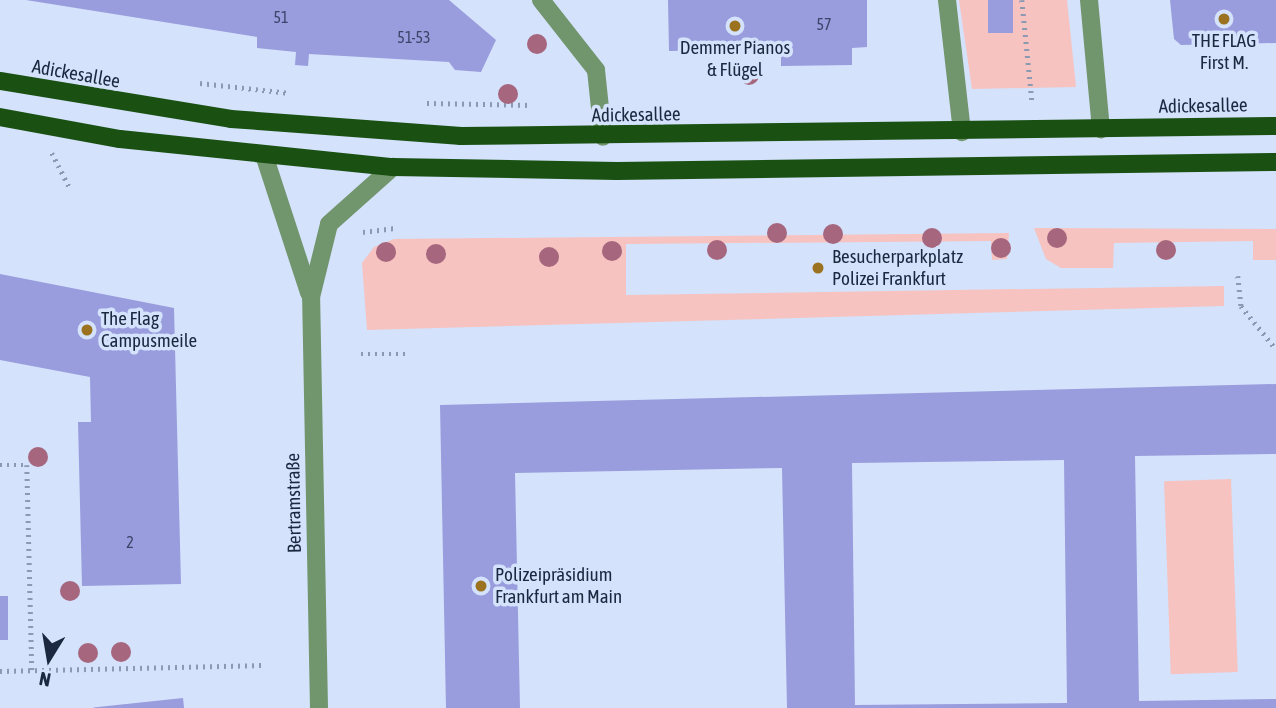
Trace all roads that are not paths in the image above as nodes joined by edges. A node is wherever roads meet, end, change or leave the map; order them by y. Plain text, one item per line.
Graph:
1 (541, 0) edge
2 (947, 0) edge
3 (1089, 0) edge
4 (0, 81) edge
5 (0, 117) edge
6 (1276, 126) edge
7 (1101, 128) junction
8 (962, 132) junction
9 (603, 137) junction
10 (265, 158) junction
11 (1276, 162) edge
12 (393, 167) junction
13 (310, 297) junction
14 (319, 708) edge

1 - 9 street
2 - 8 street
3 - 7 street
4 - 9 main road, Adickesallee
5 - 10 main road
6 - 7 main road, Adickesallee
7 - 8 main road, Adickesallee
8 - 9 main road, Adickesallee
10 - 12 main road
10 - 13 street, Bertramstraße
11 - 12 main road
12 - 13 street, Bertramstraße
13 - 14 street, Bertramstraße

